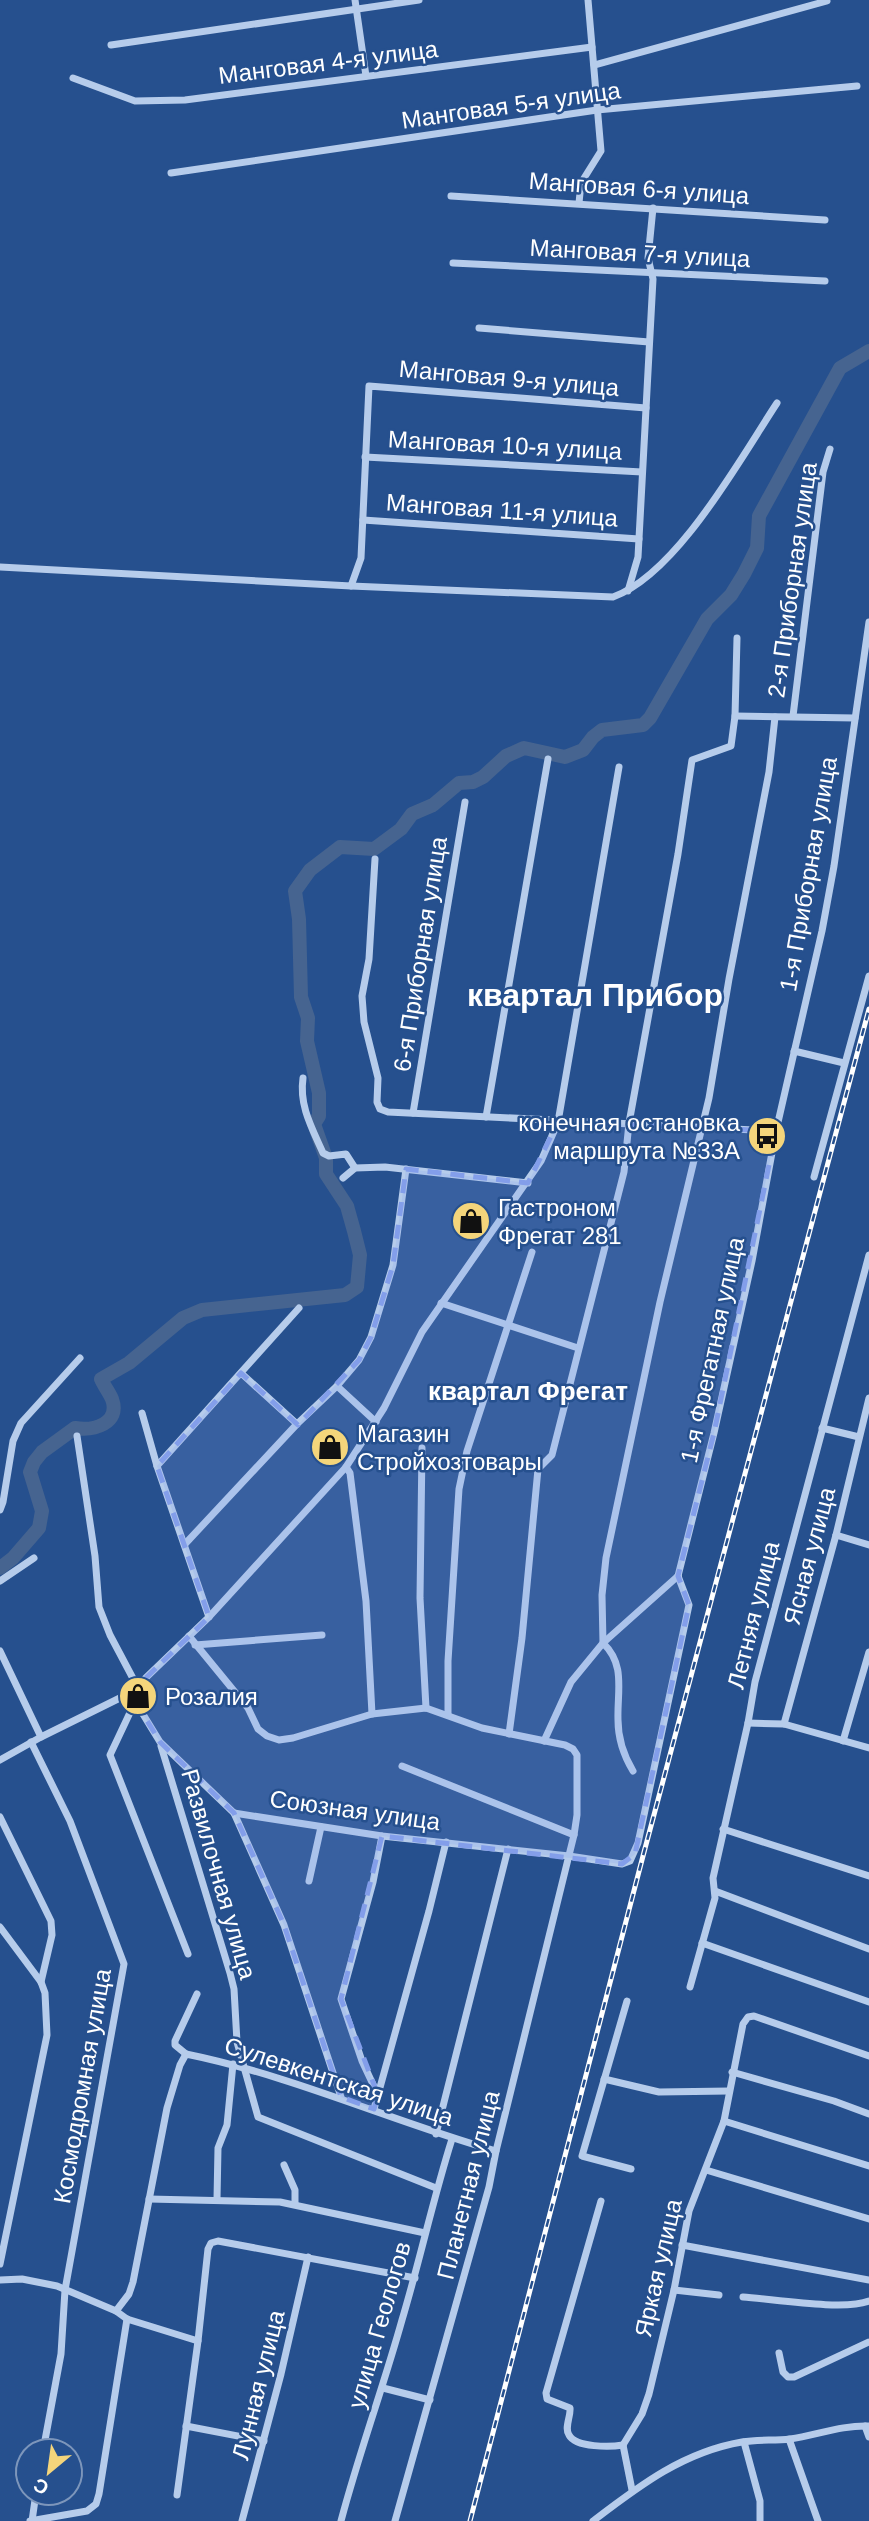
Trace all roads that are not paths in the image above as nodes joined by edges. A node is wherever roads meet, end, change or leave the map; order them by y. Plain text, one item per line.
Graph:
1 (355, 0) edge
2 (419, 0) edge
3 (588, 0) edge
4 (827, 1) edge
5 (357, 9) junction
6 (111, 45) dead end
7 (592, 47) junction
8 (594, 65) junction
9 (366, 76) junction
10 (73, 78) dead end
11 (857, 86) dead end
12 (598, 110) junction
13 (171, 173) dead end
14 (451, 196) dead end
15 (579, 203) junction
16 (653, 208) junction
17 (825, 220) dead end
18 (453, 263) dead end
19 (652, 272) junction
20 (825, 281) dead end
21 (479, 328) dead end
22 (649, 342) junction
23 (777, 403) dead end
24 (646, 408) junction
25 (830, 449) dead end
26 (365, 457) junction
27 (642, 472) junction
28 (363, 520) junction
29 (639, 539) junction
30 (0, 567) edge
31 (352, 586) junction
32 (628, 592) junction
33 (869, 622) edge
34 (737, 638) dead end
35 (736, 716) junction
36 (793, 716) junction
37 (775, 717) junction
38 (855, 718) junction
39 (548, 759) dead end
40 (619, 767) dead end
41 (465, 802) dead end
42 (375, 859) dead end
43 (869, 976) edge
44 (794, 1051) junction
45 (844, 1063) junction
46 (303, 1078) dead end
47 (413, 1113) junction
48 (486, 1117) junction
49 (558, 1122) junction
50 (629, 1123) junction
51 (702, 1127) junction
52 (776, 1132) junction
53 (355, 1168) junction
54 (406, 1168) junction
55 (814, 1177) dead end
56 (343, 1178) dead end
57 (528, 1183) junction
58 (531, 1252) dead end
59 (869, 1255) edge
60 (440, 1303) junction
61 (299, 1308) dead end
62 (508, 1326) junction
63 (578, 1348) junction
64 (80, 1358) dead end
65 (241, 1373) junction
66 (337, 1386) junction
67 (869, 1398) edge
68 (142, 1413) dead end
69 (376, 1422) junction
70 (297, 1424) junction
71 (822, 1428) junction
72 (77, 1436) dead end
73 (859, 1437) junction
74 (422, 1448) dead end
75 (157, 1466) junction
76 (346, 1466) junction
77 (0, 1510) edge
78 (836, 1535) junction
79 (185, 1544) junction
80 (869, 1545) edge
81 (34, 1558) dead end
82 (678, 1576) junction
83 (0, 1581) edge
84 (209, 1617) junction
85 (321, 1635) dead end
86 (189, 1636) junction
87 (603, 1643) junction
88 (195, 1645) junction
89 (0, 1651) edge
90 (869, 1652) edge
91 (137, 1686) junction
92 (130, 1693) junction
93 (135, 1702) junction
94 (426, 1708) junction
95 (372, 1714) junction
96 (448, 1716) junction
97 (748, 1723) junction
98 (784, 1724) junction
99 (509, 1734) junction
100 (41, 1737) junction
101 (544, 1741) junction
102 (843, 1741) junction
103 (31, 1742) junction
104 (160, 1742) junction
105 (869, 1748) edge
106 (0, 1760) edge
107 (402, 1766) dead end
108 (634, 1772) dead end
109 (234, 1813) junction
110 (0, 1817) edge
111 (321, 1827) junction
112 (723, 1829) junction
113 (574, 1835) junction
114 (382, 1836) junction
115 (446, 1842) junction
116 (508, 1849) junction
117 (569, 1856) junction
118 (869, 1876) edge
119 (309, 1881) dead end
120 (715, 1891) junction
121 (0, 1927) edge
122 (702, 1943) junction
123 (869, 1949) edge
124 (188, 1954) dead end
125 (41, 1982) junction
126 (690, 1987) dead end
127 (197, 1994) dead end
128 (627, 2001) dead end
129 (869, 2001) edge
130 (186, 2054) junction
131 (869, 2056) edge
132 (233, 2064) junction
133 (242, 2066) junction
134 (732, 2072) junction
135 (604, 2079) junction
136 (730, 2091) junction
137 (378, 2095) junction
138 (341, 2097) junction
139 (373, 2109) junction
140 (869, 2114) edge
141 (724, 2120) junction
142 (436, 2134) junction
143 (452, 2139) junction
144 (496, 2151) junction
145 (284, 2165) dead end
146 (869, 2166) edge
147 (631, 2169) dead end
148 (706, 2170) junction
149 (436, 2188) junction
150 (149, 2199) junction
151 (217, 2199) junction
152 (601, 2201) dead end
153 (295, 2204) junction
154 (869, 2219) edge
155 (425, 2233) junction
156 (682, 2245) junction
157 (308, 2257) junction
158 (0, 2264) edge
159 (415, 2278) junction
160 (869, 2280) edge
161 (0, 2281) edge
162 (65, 2290) junction
163 (674, 2290) junction
164 (719, 2295) dead end
165 (743, 2297) dead end
166 (869, 2301) edge
167 (116, 2311) junction
168 (127, 2319) junction
169 (198, 2341) junction
170 (869, 2342) edge
171 (779, 2353) dead end
172 (383, 2388) junction
173 (430, 2400) junction
174 (186, 2426) junction
175 (867, 2426) edge
176 (46, 2437) edge
177 (869, 2437) edge
178 (789, 2439) junction
179 (264, 2441) junction
180 (744, 2442) junction
181 (623, 2445) junction
182 (632, 2490) junction
183 (177, 2495) dead end
184 (31, 2521) edge
185 (242, 2521) edge
186 (341, 2521) edge
187 (395, 2521) edge
188 (593, 2521) edge
189 (760, 2521) edge
190 (818, 2521) edge

1 - 5 street
2 - 5 street
3 - 7 street
4 - 8 street
5 - 6 street
5 - 9 street
7 - 8 street
7 - 9 street, Манговая 4-я улица
8 - 12 street
9 - 10 street, Манговая 4-я улица
11 - 12 street, Манговая 5-я улица
12 - 13 street, Манговая 5-я улица
12 - 15 street
14 - 15 street, Манговая 6-я улица
15 - 16 street, Манговая 6-я улица
16 - 17 street, Манговая 6-я улица
16 - 19 street
18 - 19 street, Манговая 7-я улица
19 - 20 street, Манговая 7-я улица
19 - 22 street
21 - 22 street
22 - 24 street
23 - 32 street
24 - 26 street, Манговая 9-я улица
24 - 27 street
25 - 36 street, 2-я Приборная улица
26 - 27 street, Манговая 10-я улица
26 - 28 street
27 - 29 street
28 - 29 street, Манговая 11-я улица
28 - 31 street
29 - 32 street
30 - 31 street
31 - 32 street
33 - 38 street, 1-я Приборная улица
34 - 35 street
35 - 37 street
35 - 50 street
36 - 37 street
36 - 38 street
37 - 51 street, 2-я Приборная улица
38 - 44 street, 1-я Приборная улица
39 - 48 street
40 - 49 street
41 - 47 street, 6-я Приборная улица
42 - 47 street
43 - 45 street
44 - 45 street
44 - 52 street, 1-я Приборная улица
45 - 55 street
46 - 53 street
47 - 48 street
48 - 49 street
49 - 50 street
49 - 57 street
50 - 51 street
50 - 63 street
51 - 52 street
51 - 87 street, 2-я Приборная улица
52 - 82 street, 1-я Фрегатная улица
53 - 54 street
53 - 56 street
54 - 57 street
54 - 66 street
57 - 60 street
58 - 62 street
59 - 71 street, Летняя улица
60 - 62 street
60 - 69 street
61 - 65 street
62 - 63 street
62 - 96 street
63 - 99 street
64 - 77 street
65 - 70 street
65 - 75 street
66 - 69 street
66 - 70 street
67 - 73 street, Ясная улица
68 - 75 street
69 - 76 street
70 - 79 street
71 - 73 street
71 - 97 street, Летняя улица
72 - 91 street
73 - 78 street, Ясная улица
74 - 94 street
75 - 79 street
76 - 84 street
76 - 95 street
78 - 80 street
78 - 98 street, Ясная улица
79 - 84 street
81 - 83 street
82 - 87 street
82 - 117 street, Союзная улица
84 - 86 street
85 - 88 street
86 - 88 street
86 - 91 street
87 - 101 street
87 - 108 street
88 - 95 street
89 - 100 street
90 - 102 street
91 - 92 street
92 - 93 street, Союзная улица
92 - 100 street
93 - 104 street, Союзная улица
93 - 124 street
94 - 95 street
94 - 96 street
96 - 99 street
97 - 98 street
97 - 112 street, Летняя улица
98 - 102 street
99 - 101 street
100 - 103 street
101 - 113 street, Планетная улица
102 - 105 street
103 - 106 street
103 - 162 street, Космодромная улица
104 - 109 street, Союзная улица
104 - 133 street, Развилочная улица
107 - 113 street
109 - 111 street, Союзная улица
109 - 138 street
110 - 125 street
111 - 114 street, Союзная улица
111 - 119 street
112 - 118 street
112 - 120 street, Летняя улица
113 - 117 street, Планетная улица
114 - 115 street, Союзная улица
114 - 137 street
115 - 116 street, Союзная улица
115 - 137 street
116 - 117 street, Союзная улица
116 - 142 street
117 - 144 street, Планетная улица
120 - 122 street, Летняя улица
120 - 123 street
121 - 125 street
122 - 126 street, Летняя улица
122 - 129 street
125 - 158 street
127 - 130 street
128 - 135 street
130 - 132 street, Сулевкентская улица
130 - 150 street, Сулевкентская улица
131 - 134 street, Яркая улица
132 - 133 street, Сулевкентская улица
132 - 151 street
133 - 138 street, Сулевкентская улица
133 - 149 street, Развилочная улица
134 - 136 street, Яркая улица
134 - 140 street
135 - 136 street
135 - 147 street
136 - 141 street, Яркая улица
137 - 139 street
138 - 139 street, Сулевкентская улица
139 - 142 street, Сулевкентская улица
141 - 146 street
141 - 148 street, Яркая улица
142 - 143 street, Сулевкентская улица
143 - 144 street, Сулевкентская улица
143 - 149 street, улица Геологов
144 - 173 street, Планетная улица
145 - 153 street
148 - 154 street
148 - 156 street, Яркая улица
149 - 155 street, улица Геологов
150 - 151 street
150 - 167 street, Сулевкентская улица
151 - 153 street
152 - 181 street
153 - 155 street
155 - 159 street, улица Геологов
156 - 160 street
156 - 163 street, Яркая улица
157 - 159 street
157 - 169 street
157 - 179 street, Лунная улица
159 - 172 street, улица Геологов
161 - 162 street
162 - 167 street
162 - 176 street, Космодромная улица
163 - 164 street
163 - 181 street, Яркая улица
165 - 166 street
167 - 168 street
168 - 169 street
168 - 184 street
169 - 174 street
170 - 171 street
172 - 173 street
172 - 186 street, улица Геологов
173 - 187 street, Планетная улица
174 - 179 street
174 - 183 street
175 - 177 street
175 - 178 street
178 - 180 street
178 - 190 street
179 - 185 street, Лунная улица
180 - 182 street
180 - 189 street
181 - 182 street
182 - 188 street

